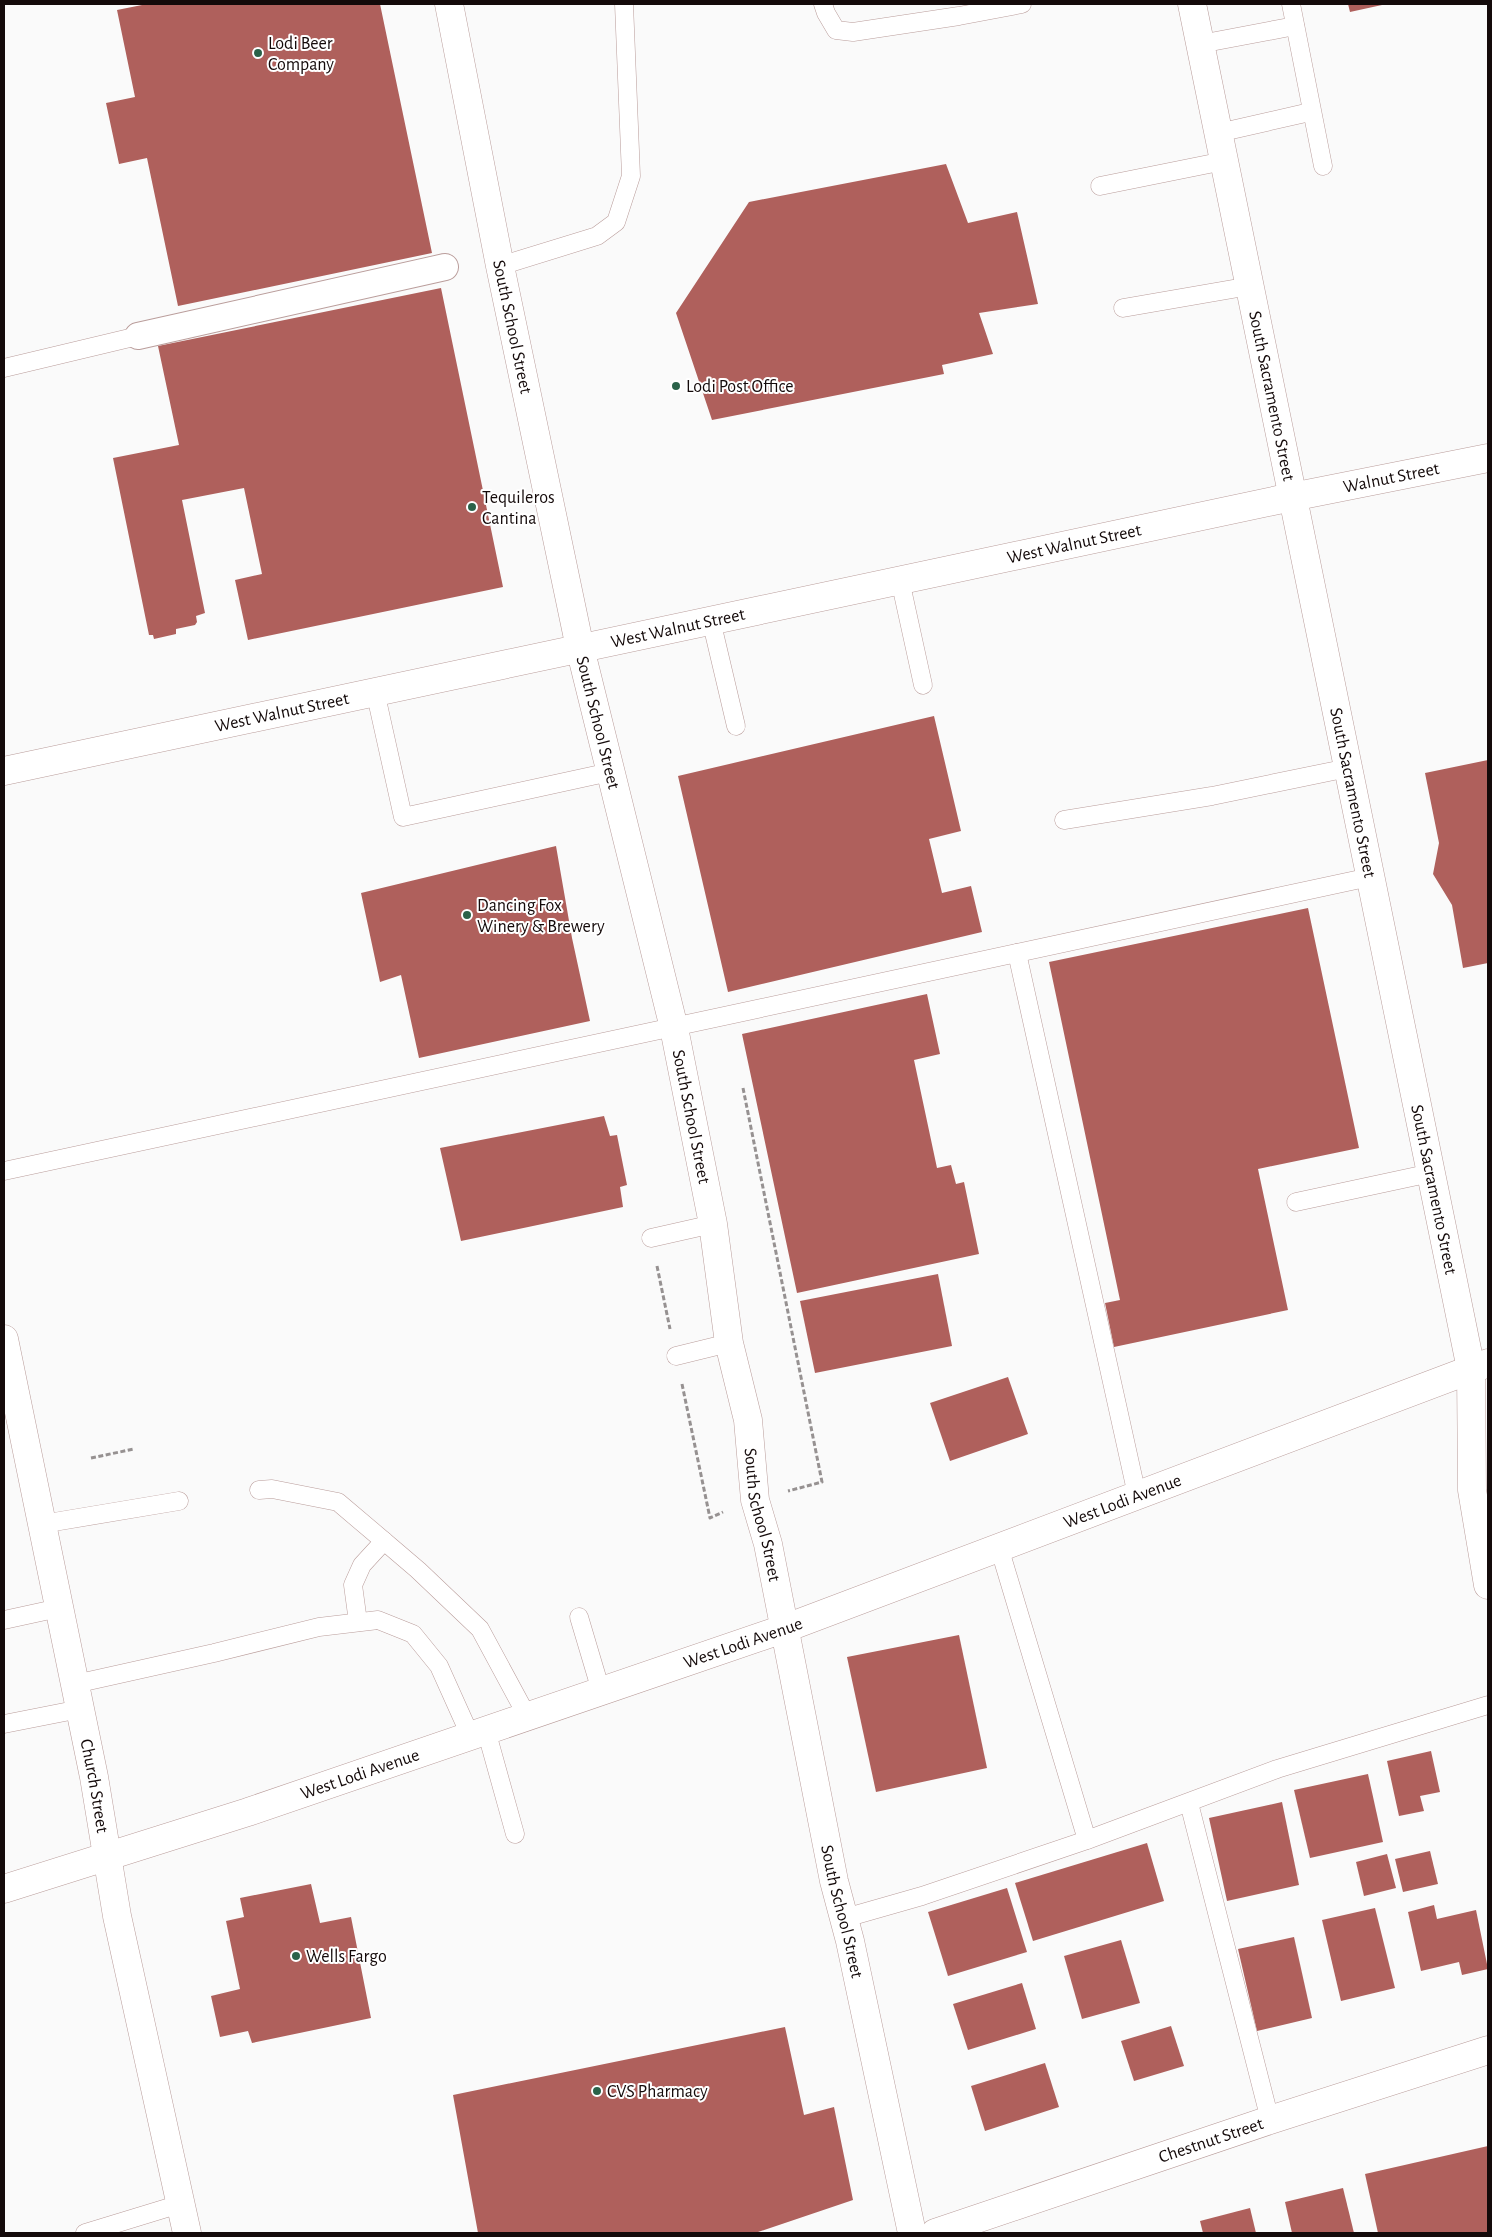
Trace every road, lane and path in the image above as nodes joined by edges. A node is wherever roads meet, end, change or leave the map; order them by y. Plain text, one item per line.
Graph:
1 (449, 4) edge
2 (624, 4) edge
3 (823, 4) edge
4 (1022, 4) edge
5 (1192, 4) edge
6 (1290, 4) edge
7 (1295, 26) junction
8 (1200, 44) junction
9 (1310, 112) junction
10 (1218, 133) junction
11 (1224, 161) junction
12 (1323, 166) dead end
13 (1100, 186) dead end
14 (500, 266) junction
15 (446, 268) dead end
16 (1250, 286) junction
17 (1123, 308) dead end
18 (138, 336) joint
19 (4, 368) edge
20 (1488, 458) edge
21 (1292, 497) junction
22 (900, 580) junction
23 (711, 620) junction
24 (580, 648) junction
25 (923, 685) dead end
26 (375, 691) junction
27 (736, 726) dead end
28 (1348, 768) junction
29 (4, 771) edge
30 (610, 772) junction
31 (1064, 820) dead end
32 (1370, 877) junction
33 (1017, 953) junction
34 (674, 1028) junction
35 (4, 1171) edge
36 (1431, 1173) junction
37 (1296, 1202) dead end
38 (713, 1224) junction
39 (651, 1238) joint
40 (729, 1343) junction
41 (5, 1351) edge
42 (676, 1356) joint
43 (1480, 1366) edge
44 (134, 1449) dead end
45 (91, 1458) dead end
46 (259, 1490) dead end
47 (1137, 1495) junction
48 (179, 1501) dead end
49 (42, 1524) junction
50 (384, 1541) junction
51 (999, 1547) junction
52 (1488, 1586) edge
53 (59, 1608) junction
54 (579, 1617) dead end
55 (4, 1620) edge
56 (358, 1622) junction
57 (786, 1628) junction
58 (601, 1691) junction
59 (78, 1696) junction
60 (1488, 1705) edge
61 (527, 1716) junction
62 (4, 1724) edge
63 (478, 1733) junction
64 (1189, 1803) junction
65 (515, 1834) dead end
66 (1086, 1840) junction
67 (107, 1858) junction
68 (4, 1889) edge
69 (845, 1918) junction
70 (1488, 2050) edge
71 (1270, 2120) junction
72 (180, 2204) junction
73 (85, 2233) edge
74 (186, 2233) edge
75 (912, 2233) edge
76 (935, 2233) edge

1 - 14 street, South School Street
2 - 14 lane
3 - 4 lane
5 - 8 street, South Sacramento Street
6 - 7 lane
7 - 8 lane
7 - 9 lane
8 - 10 street, South Sacramento Street
9 - 10 lane
9 - 12 lane
10 - 11 street, South Sacramento Street
11 - 13 lane
11 - 16 street, South Sacramento Street
14 - 24 street, South School Street
15 - 18 street
16 - 17 lane
16 - 21 street, South Sacramento Street
18 - 19 lane
20 - 21 street, Walnut Street
21 - 22 street, West Walnut Street
21 - 28 street, South Sacramento Street
22 - 23 street, West Walnut Street
22 - 25 lane
23 - 24 street, West Walnut Street
23 - 27 lane
24 - 26 street, West Walnut Street
24 - 30 street, South School Street
26 - 29 street, West Walnut Street
26 - 30 lane
28 - 31 lane
28 - 32 street, South Sacramento Street
30 - 34 street, South School Street
32 - 33 lane
32 - 36 street, South Sacramento Street
33 - 34 lane
33 - 47 lane
34 - 35 lane
34 - 38 street, South School Street
36 - 37 lane
36 - 43 street, South Sacramento Street
38 - 39 lane
38 - 40 street, South School Street
39 - 42 path
40 - 42 lane
40 - 57 street, South School Street
41 - 49 street, Church Street
43 - 47 street, West Lodi Avenue
43 - 52 street, South Sacramento Street
44 - 45 path
46 - 50 lane
47 - 51 street, West Lodi Avenue
48 - 49 lane
49 - 53 street, Church Street
50 - 56 lane
50 - 61 lane
51 - 57 street, West Lodi Avenue
51 - 66 lane
53 - 55 lane
53 - 59 street, Church Street
54 - 58 lane
56 - 59 lane
56 - 63 lane
57 - 58 street, West Lodi Avenue
57 - 69 street, South School Street
58 - 61 street, West Lodi Avenue
59 - 62 lane
59 - 67 street, Church Street
60 - 64 lane
61 - 63 street, West Lodi Avenue
63 - 65 lane
63 - 67 street, West Lodi Avenue
64 - 66 lane
64 - 71 lane
66 - 69 lane
67 - 68 street, West Lodi Avenue
67 - 72 street, Church Street
69 - 75 street, South School Street
70 - 71 street, Chestnut Street
71 - 76 street, Chestnut Street
72 - 73 lane
72 - 74 street, Church Street

